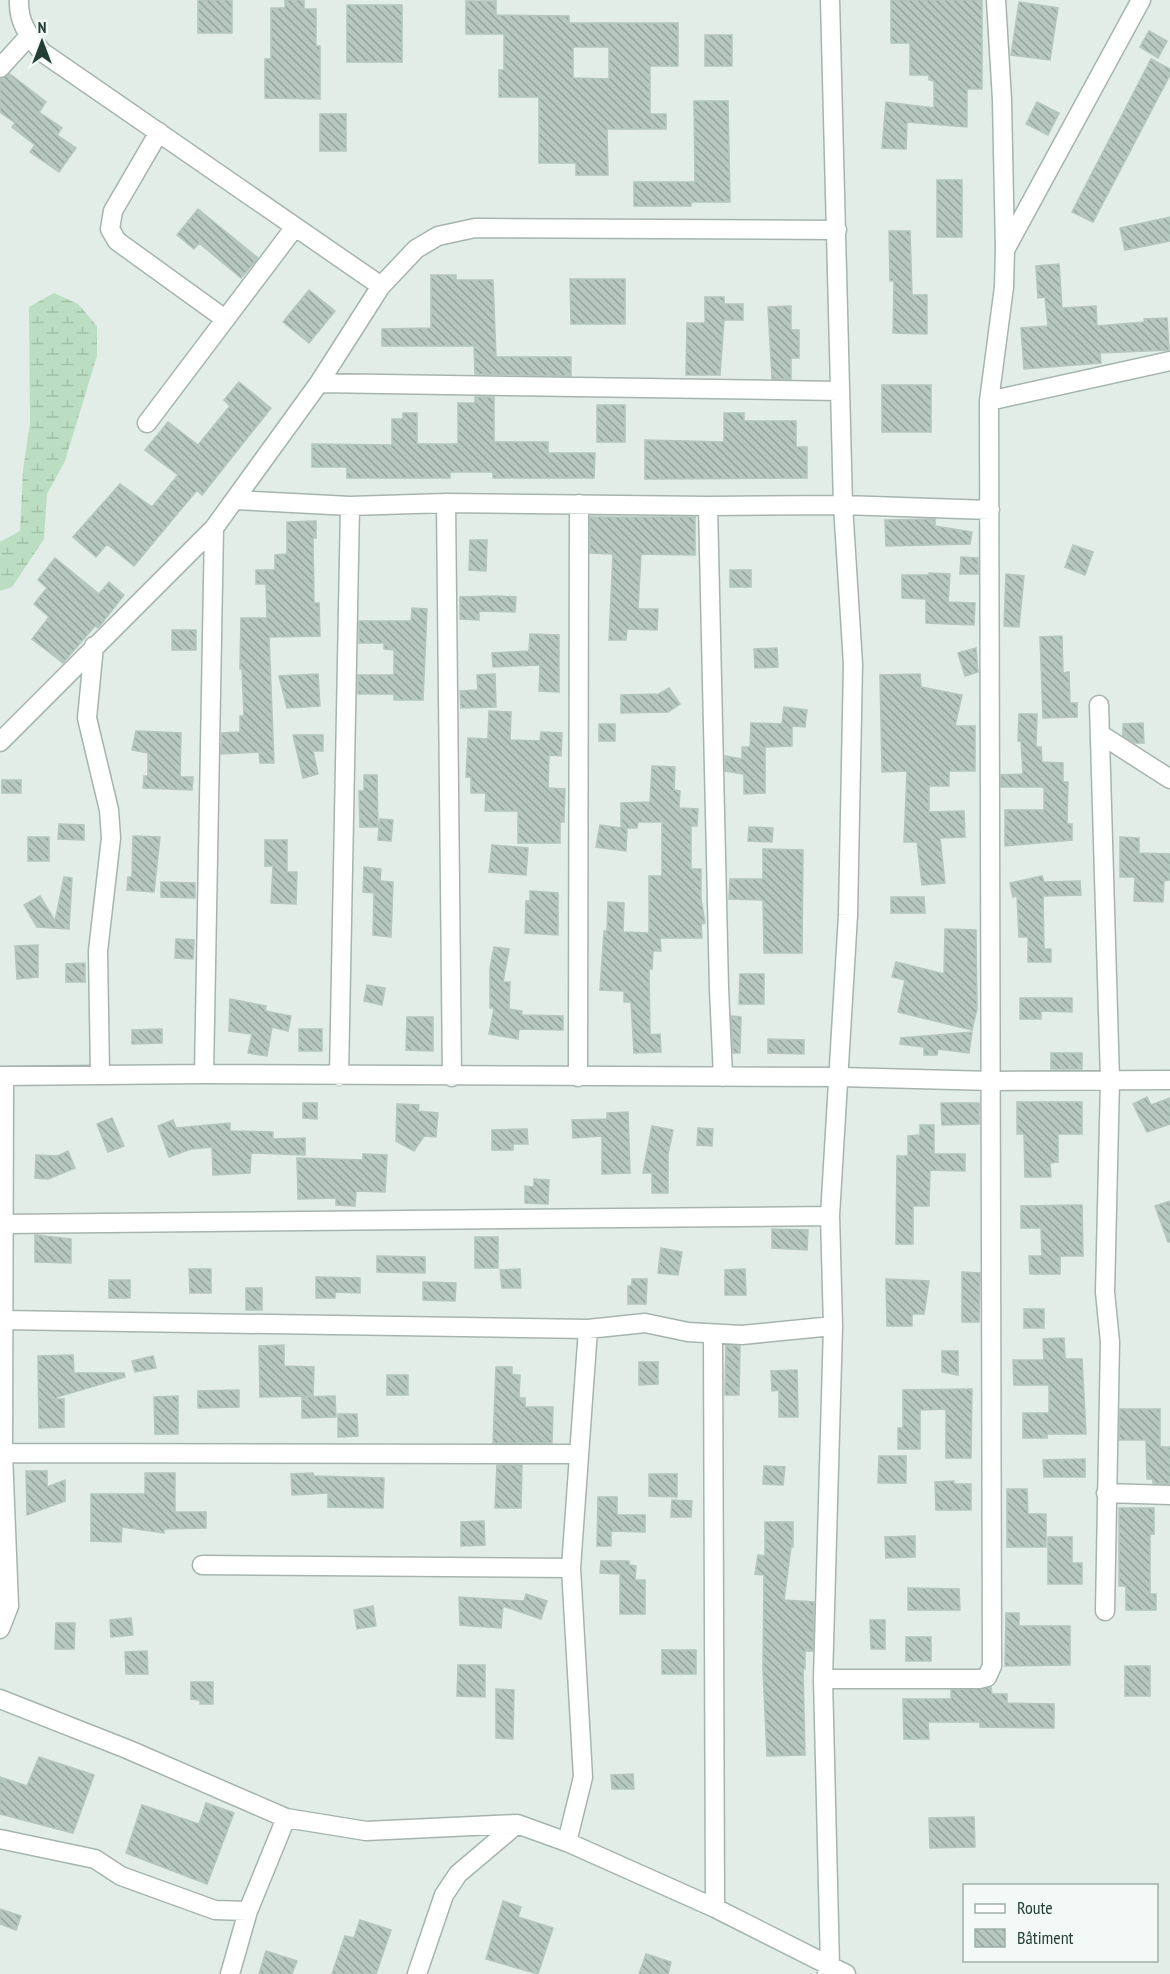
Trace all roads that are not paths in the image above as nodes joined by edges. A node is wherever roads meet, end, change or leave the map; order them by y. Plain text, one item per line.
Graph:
1 (19, 0) edge
2 (830, 0) edge
3 (996, 0) edge
4 (1141, 0) edge
5 (28, 36) junction
6 (0, 68) edge
7 (159, 132) junction
8 (295, 227) junction
9 (837, 230) junction
10 (1005, 250) junction
11 (381, 286) junction
12 (225, 319) junction
13 (1170, 361) edge
14 (319, 382) junction
15 (840, 391) junction
16 (989, 400) junction
17 (147, 423) dead end
18 (235, 500) junction
19 (446, 502) junction
20 (579, 504) junction
21 (843, 505) junction
22 (350, 506) junction
23 (708, 507) junction
24 (990, 510) junction
25 (214, 528) junction
26 (94, 646) junction
27 (1099, 705) dead end
28 (1100, 734) junction
29 (0, 742) edge
30 (1170, 779) edge
31 (100, 1074) junction
32 (204, 1074) junction
33 (2, 1076) edge
34 (339, 1076) junction
35 (452, 1077) junction
36 (578, 1077) junction
37 (723, 1077) junction
38 (840, 1077) junction
39 (1110, 1080) junction
40 (1170, 1080) edge
41 (992, 1081) junction
42 (830, 1216) junction
43 (4, 1224) junction
44 (3, 1320) junction
45 (833, 1326) junction
46 (588, 1329) junction
47 (713, 1335) junction
48 (3, 1453) junction
49 (579, 1454) junction
50 (1106, 1493) junction
51 (1170, 1495) edge
52 (202, 1565) dead end
53 (571, 1568) junction
54 (1106, 1611) dead end
55 (0, 1629) edge
56 (823, 1679) junction
57 (0, 1699) edge
58 (286, 1818) junction
59 (517, 1824) junction
60 (0, 1839) edge
61 (567, 1842) junction
62 (715, 1908) junction
63 (248, 1911) junction
64 (834, 1971) edge
65 (230, 1974) edge
66 (417, 1974) edge

1 - 5 street
2 - 9 street
3 - 10 street
4 - 10 street
5 - 6 street
5 - 7 street
7 - 8 street
7 - 12 street
8 - 11 street
8 - 12 street
9 - 11 street
9 - 15 street
10 - 16 street
11 - 14 street
12 - 17 street
13 - 16 street
14 - 15 street
14 - 18 street
15 - 21 street
16 - 24 street
18 - 22 street
18 - 25 street
19 - 20 street
19 - 22 street
19 - 35 street
20 - 23 street
20 - 36 street
21 - 23 street
21 - 24 street
21 - 38 street
22 - 34 street
23 - 37 street
24 - 41 street
25 - 26 street
25 - 32 street
26 - 29 street
26 - 31 street
27 - 28 street
28 - 30 street
28 - 39 street
31 - 32 street
31 - 33 street
32 - 34 street
33 - 43 street
34 - 35 street
35 - 36 street
36 - 37 street
37 - 38 street
38 - 41 street
38 - 42 street
39 - 40 street
39 - 41 street
39 - 50 street
41 - 56 street
42 - 43 street
42 - 45 street
43 - 44 street
44 - 46 street
44 - 48 street
45 - 47 street
45 - 56 street
46 - 47 street
46 - 49 street
47 - 62 street
48 - 49 street
48 - 55 street
49 - 53 street
50 - 51 street
50 - 54 street
52 - 53 street
53 - 61 street
56 - 64 street
57 - 58 street
58 - 59 street
58 - 63 street
59 - 61 street
59 - 66 street
60 - 63 street
61 - 62 street
62 - 64 street
63 - 65 street

